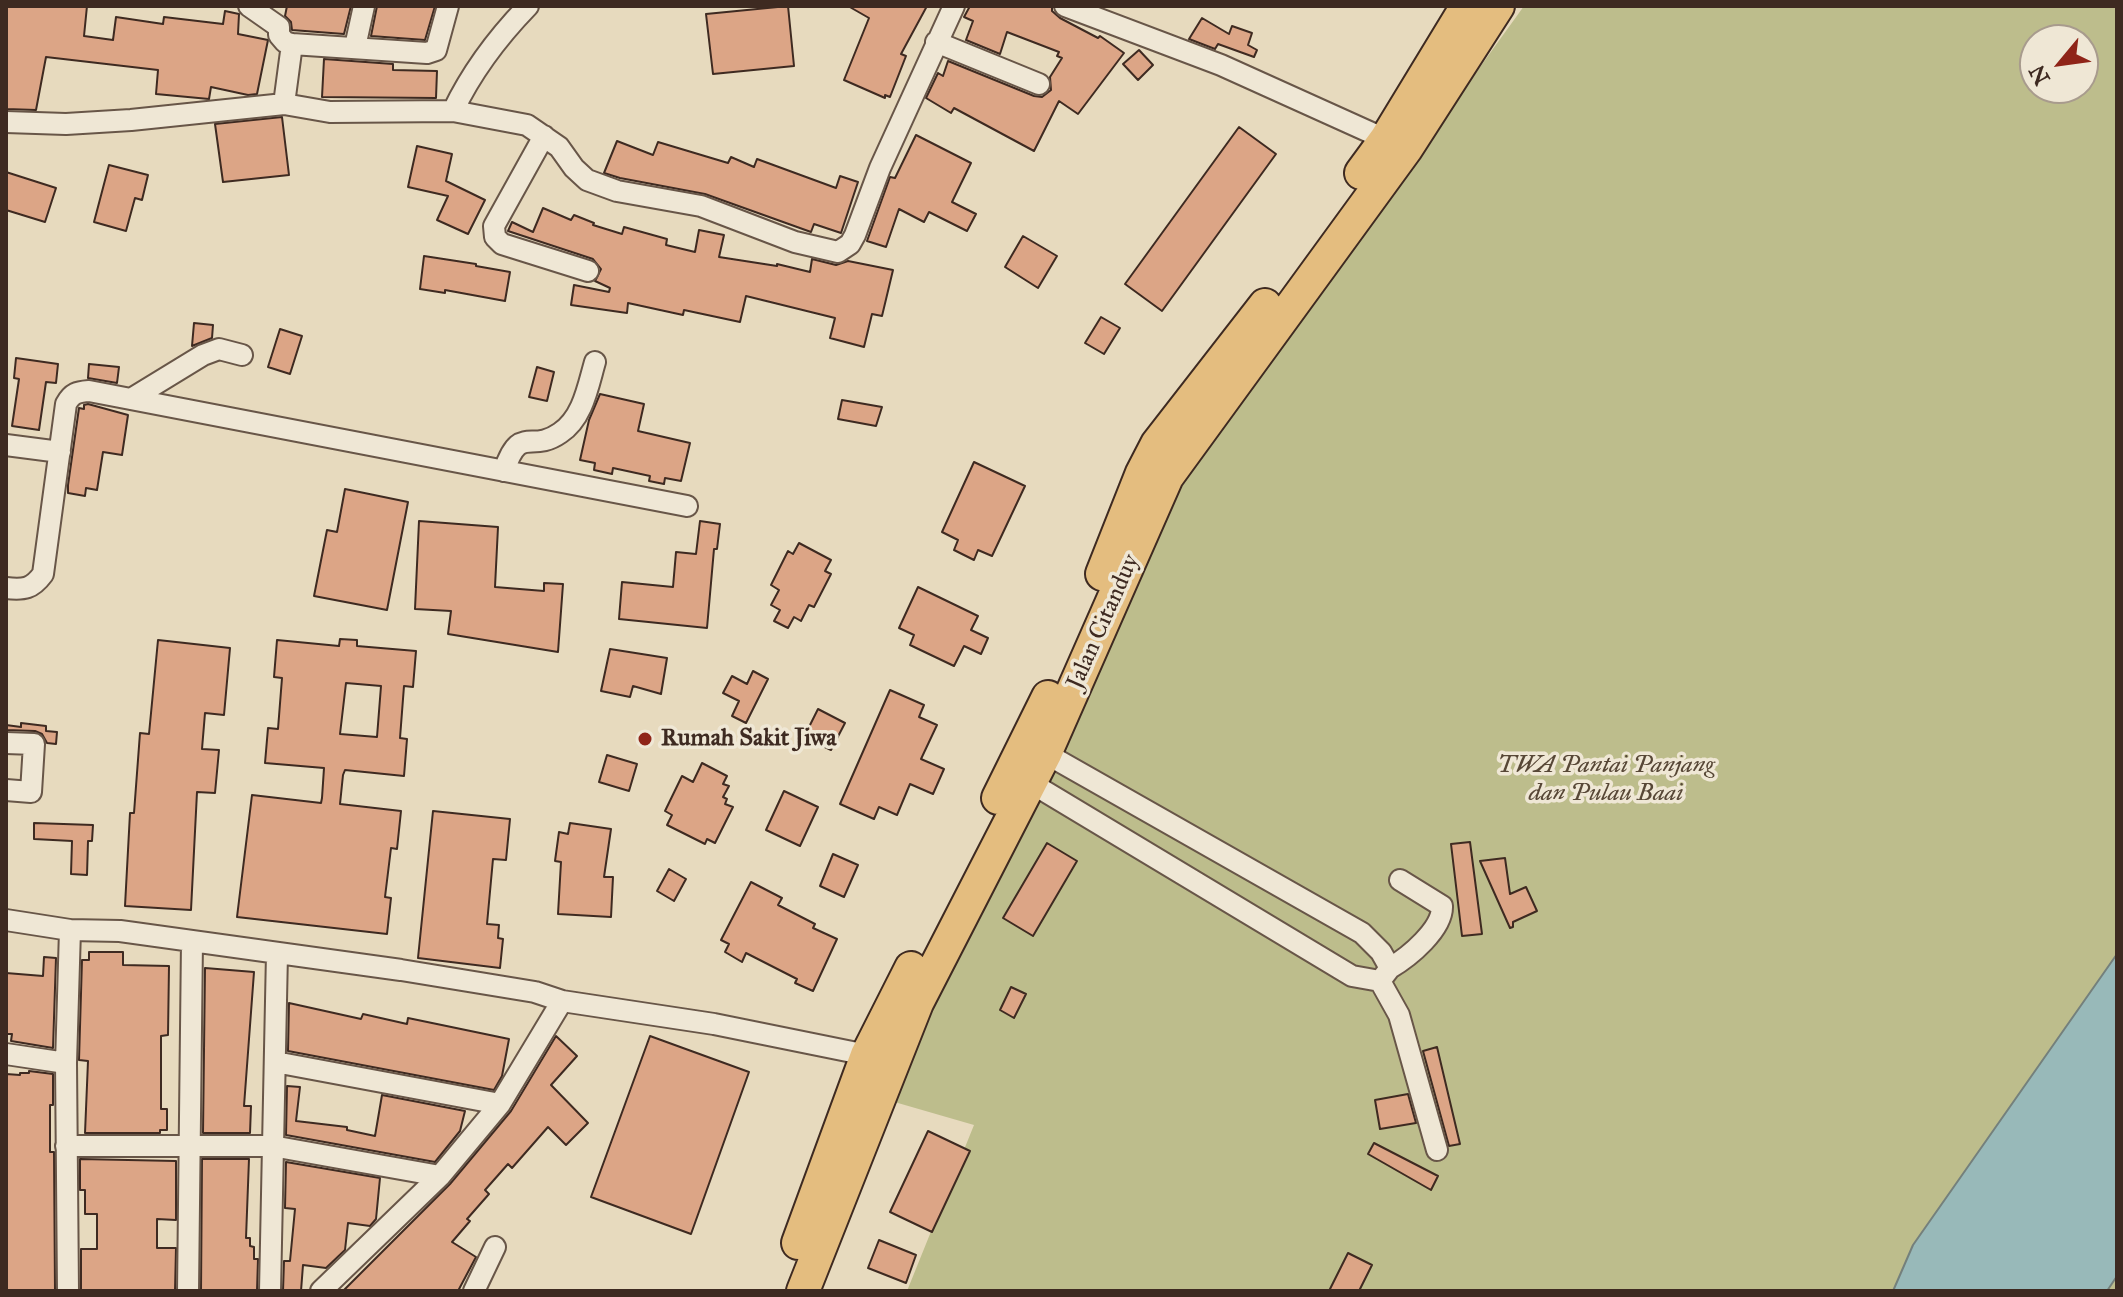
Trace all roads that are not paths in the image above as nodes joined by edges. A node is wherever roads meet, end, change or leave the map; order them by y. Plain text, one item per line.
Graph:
1 (249, 6) edge
2 (283, 6) edge
3 (364, 6) edge
4 (448, 6) edge
5 (528, 6) edge
6 (954, 6) edge
7 (1065, 6) edge
8 (1467, 6) edge
9 (1498, 6) edge
10 (279, 27) junction
11 (936, 42) junction
12 (292, 44) junction
13 (355, 47) junction
14 (1039, 84) dead end
15 (284, 104) junction
16 (453, 111) junction
17 (6, 122) edge
18 (544, 136) junction
19 (1396, 144) junction
20 (588, 271) dead end
21 (242, 355) dead end
22 (595, 362) dead end
23 (131, 399) junction
24 (6, 445) edge
25 (60, 452) junction
26 (504, 471) junction
27 (687, 506) dead end
28 (6, 588) edge
29 (6, 743) edge
30 (1035, 748) junction
31 (1021, 777) junction
32 (6, 790) edge
33 (1400, 880) dead end
34 (6, 920) edge
35 (70, 930) junction
36 (192, 941) junction
37 (277, 953) junction
38 (1385, 974) junction
39 (562, 1001) junction
40 (6, 1054) edge
41 (867, 1055) junction
42 (275, 1062) junction
43 (66, 1063) junction
44 (500, 1104) junction
45 (189, 1144) junction
46 (66, 1146) junction
47 (272, 1146) junction
48 (1437, 1150) dead end
49 (440, 1176) junction
50 (495, 1247) dead end
51 (68, 1291) edge
52 (188, 1291) edge
53 (270, 1291) edge
54 (321, 1291) edge
55 (474, 1291) edge
56 (781, 1291) edge
57 (803, 1291) edge

1 - 10 street
2 - 10 street
3 - 13 street
4 - 13 street
5 - 16 street
6 - 11 street
7 - 19 street
8 - 19 main road, Jalan Citanduy
9 - 19 main road, Jalan Citanduy
10 - 12 street
11 - 14 street
11 - 18 street
12 - 13 street
12 - 15 street
15 - 16 street
15 - 17 street
16 - 18 street
18 - 20 street
19 - 30 main road, Jalan Citanduy
21 - 23 street
22 - 26 street
23 - 25 street
23 - 26 street
24 - 25 street
25 - 28 street
26 - 27 street
29 - 32 street
30 - 31 main road, Jalan Citanduy
30 - 38 street
31 - 38 street
31 - 41 main road, Jalan Citanduy
31 - 57 main road, Jalan Citanduy
33 - 38 street
34 - 35 street
35 - 36 street
35 - 43 street
36 - 37 street
36 - 45 street
37 - 39 street
37 - 42 street
38 - 48 street
39 - 41 street
39 - 44 street
40 - 43 street
41 - 56 main road, Jalan Citanduy
42 - 44 street
42 - 47 street
43 - 46 street
44 - 49 street
45 - 46 street
45 - 47 street
45 - 52 street
46 - 51 street
47 - 49 street
47 - 53 street
49 - 54 street
50 - 55 street

